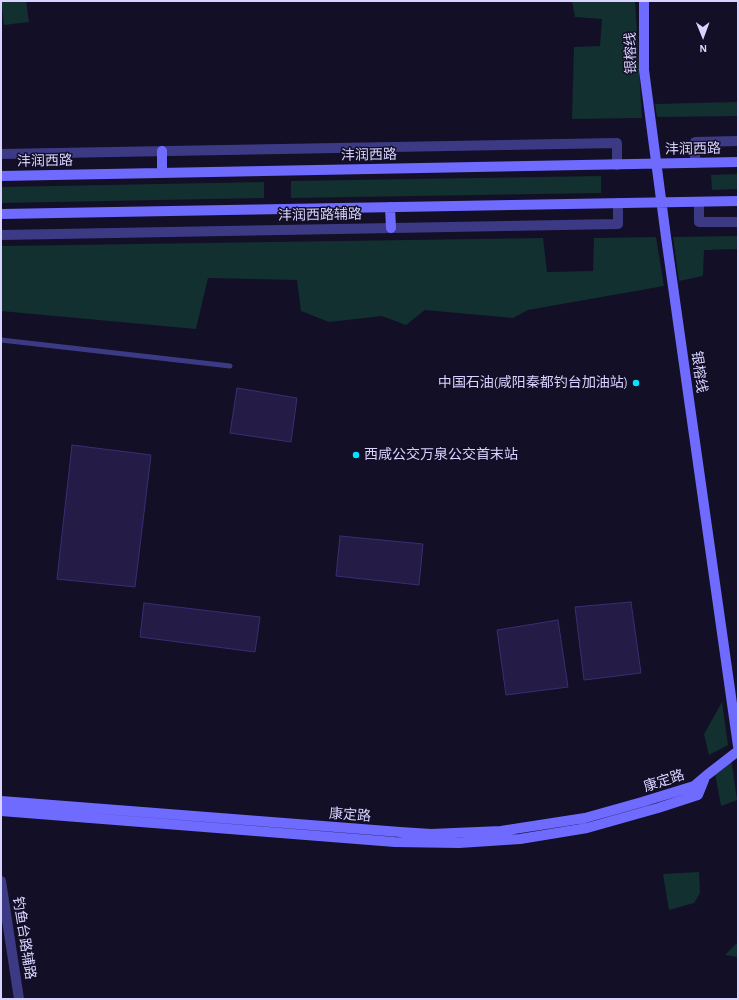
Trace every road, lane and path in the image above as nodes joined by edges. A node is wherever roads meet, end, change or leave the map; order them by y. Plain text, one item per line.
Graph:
1 (644, 1) edge
2 (738, 141) edge
3 (162, 151) junction
4 (1, 154) edge
5 (738, 162) edge
6 (695, 163) junction
7 (656, 164) junction
8 (617, 165) junction
9 (162, 173) junction
10 (1, 176) edge
11 (738, 201) edge
12 (699, 202) junction
13 (618, 203) junction
14 (661, 203) junction
15 (390, 207) junction
16 (1, 214) edge
17 (738, 222) edge
18 (391, 228) junction
19 (1, 235) edge
20 (1, 340) edge
21 (230, 366) dead end
22 (738, 746) edge
23 (738, 750) edge
24 (707, 775) junction
25 (1, 801) edge
26 (1, 811) edge
27 (1, 881) edge
28 (19, 999) edge

1 - 7 main road, 银榕线
2 - 6 street
3 - 4 street
3 - 8 street
3 - 9 main road
5 - 6 main road, 沣润西路
6 - 7 main road, 沣润西路
7 - 8 main road, 沣润西路
7 - 14 main road, 银榕线
8 - 9 main road, 沣润西路
9 - 10 main road, 沣润西路
11 - 12 main road
12 - 14 main road
12 - 17 street
13 - 14 main road
13 - 15 main road
13 - 18 street, 沣润西路辅路
14 - 22 main road, 银榕线
15 - 16 main road
15 - 18 main road
18 - 19 street, 沣润西路辅路
20 - 21 lane
23 - 24 main road
24 - 25 main road, 康定路
24 - 26 main road, 康定路
27 - 28 street, 钓鱼台路辅路

